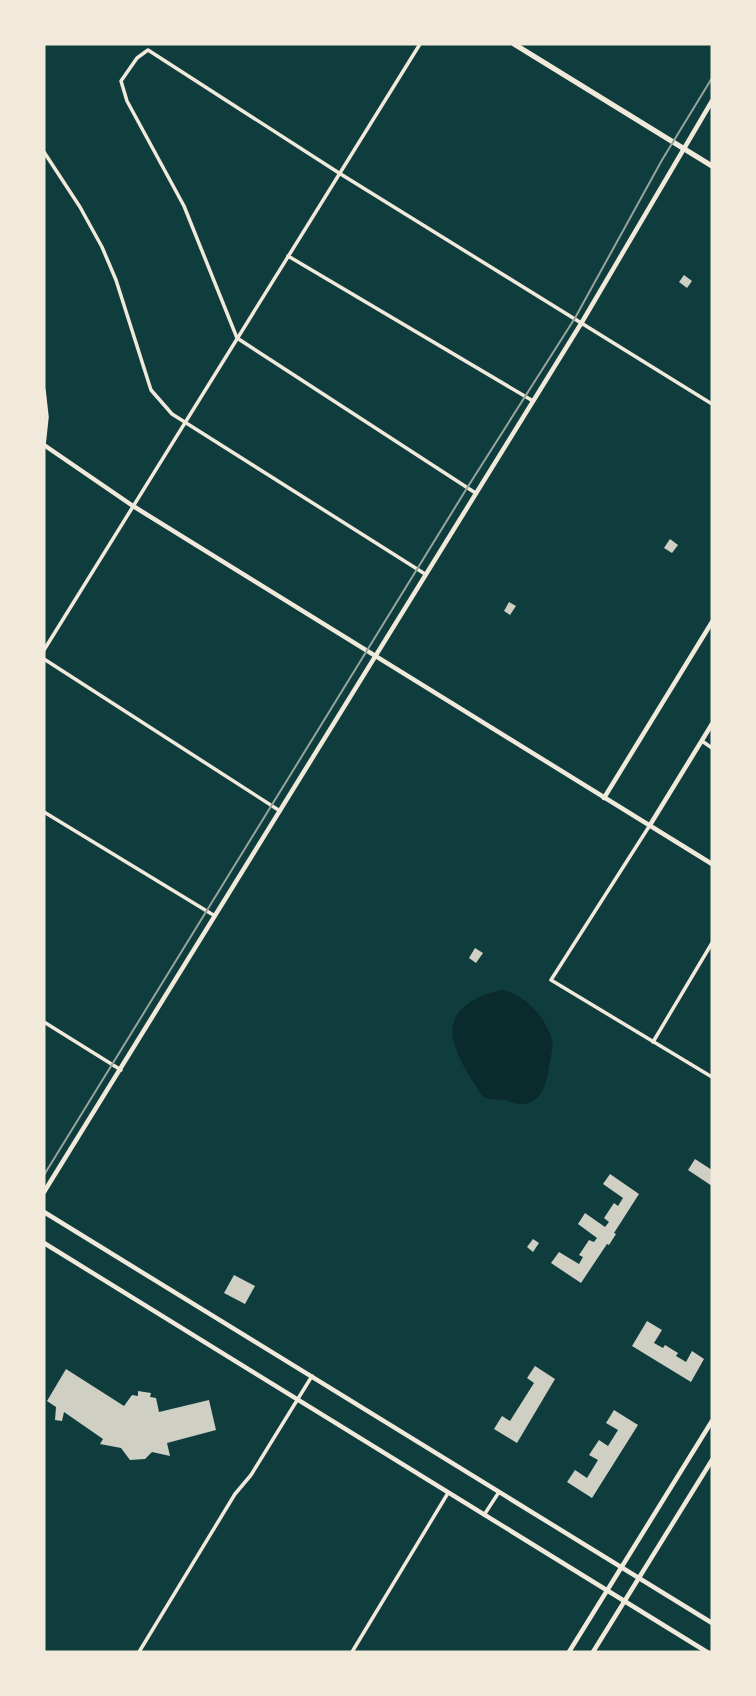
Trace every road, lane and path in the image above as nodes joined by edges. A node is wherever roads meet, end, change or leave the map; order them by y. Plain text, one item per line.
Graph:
1 (420, 44) edge
2 (514, 44) edge
3 (712, 101) edge
4 (684, 149) junction
5 (44, 152) edge
6 (712, 166) edge
7 (339, 173) junction
8 (288, 256) junction
9 (582, 322) junction
10 (237, 338) junction
11 (44, 390) edge
12 (533, 401) junction
13 (712, 404) edge
14 (186, 421) junction
15 (44, 445) edge
16 (474, 492) junction
17 (133, 506) junction
18 (425, 574) junction
19 (712, 622) edge
20 (44, 650) edge
21 (376, 656) junction
22 (44, 659) edge
23 (712, 724) edge
24 (702, 741) junction
25 (712, 748) edge
26 (604, 797) junction
27 (280, 811) junction
28 (44, 812) edge
29 (649, 825) junction
30 (712, 864) edge
31 (215, 916) junction
32 (712, 943) edge
33 (44, 1022) edge
34 (653, 1042) junction
35 (121, 1070) junction
36 (712, 1077) edge
37 (44, 1192) edge
38 (44, 1212) edge
39 (44, 1243) edge
40 (312, 1376) junction
41 (298, 1399) junction
42 (712, 1420) edge
43 (712, 1460) edge
44 (499, 1492) junction
45 (448, 1493) junction
46 (484, 1516) junction
47 (621, 1568) junction
48 (639, 1579) junction
49 (607, 1592) junction
50 (625, 1602) junction
51 (712, 1623) edge
52 (139, 1652) edge
53 (352, 1652) edge
54 (569, 1652) edge
55 (593, 1652) edge
56 (707, 1652) edge

1 - 7 street
2 - 4 main road
3 - 4 street
4 - 6 main road
4 - 9 street
5 - 14 street
7 - 8 street
7 - 9 street
7 - 10 street
8 - 10 street
8 - 12 street
9 - 12 street
9 - 13 street
10 - 14 street
10 - 16 street
11 - 15 street
12 - 16 street
14 - 17 street
14 - 18 street
15 - 17 street
16 - 18 street
17 - 20 street
17 - 21 street
18 - 21 street
19 - 26 street
21 - 26 street
21 - 27 street
22 - 27 street
23 - 24 street
24 - 25 street
24 - 29 street
26 - 29 street
27 - 31 street
28 - 31 street
29 - 30 street
29 - 34 street
31 - 35 street
32 - 34 street
33 - 35 street
34 - 36 street
35 - 37 street
38 - 40 street
39 - 41 street
40 - 41 street
40 - 44 street
41 - 45 street
41 - 52 street
42 - 47 street
43 - 48 street
44 - 46 street
44 - 47 street
45 - 46 street
45 - 53 street
46 - 49 street
47 - 48 street
47 - 49 street
48 - 50 street
48 - 51 street
49 - 50 street
49 - 54 street
50 - 55 street
50 - 56 street

